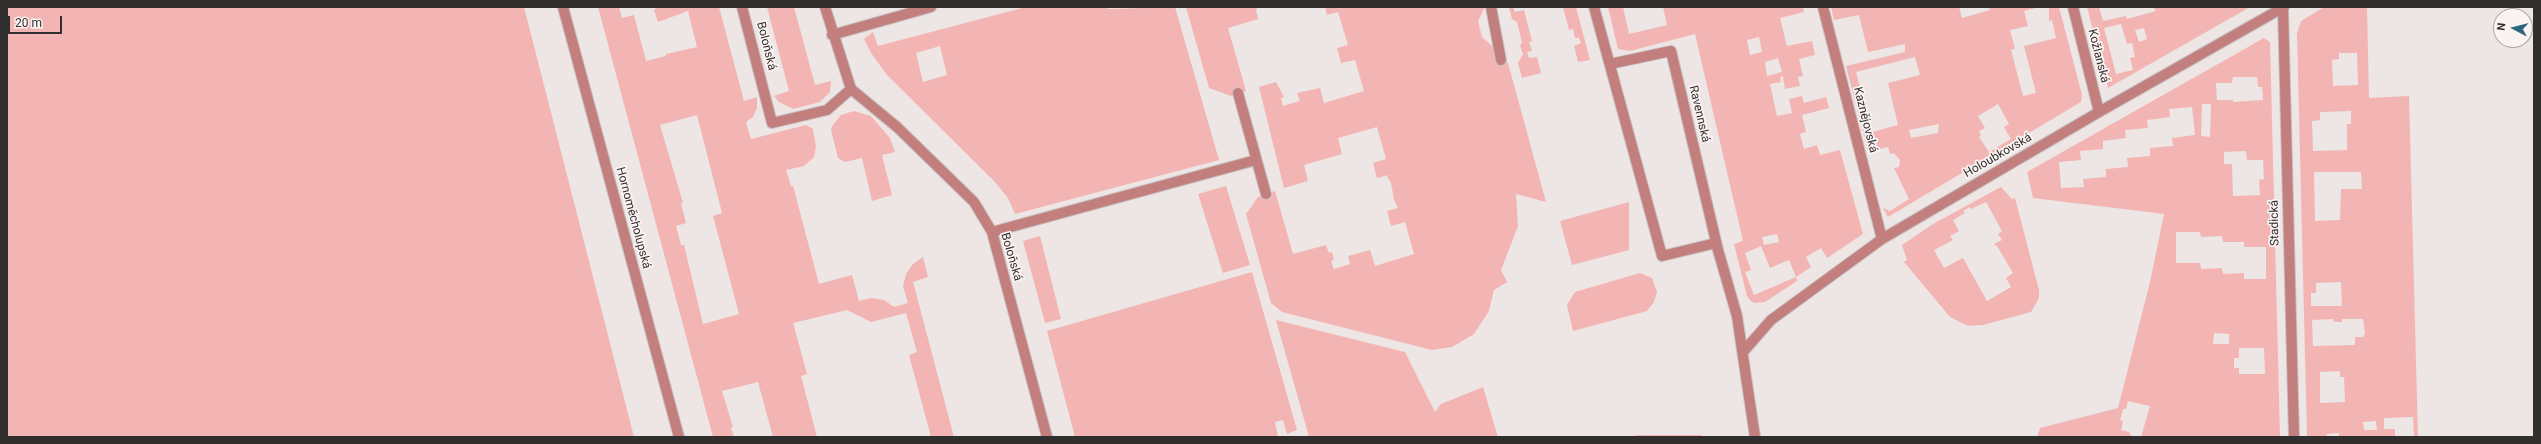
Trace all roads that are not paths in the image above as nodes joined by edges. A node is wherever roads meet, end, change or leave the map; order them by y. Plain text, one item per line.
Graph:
1 (563, 7) edge
2 (742, 7) edge
3 (825, 7) edge
4 (931, 7) edge
5 (1491, 7) edge
6 (1594, 7) edge
7 (1823, 7) edge
8 (2073, 7) edge
9 (2284, 7) edge
10 (832, 35) junction
11 (1500, 60) dead end
12 (1610, 64) junction
13 (851, 90) junction
14 (1238, 93) dead end
15 (2098, 112) junction
16 (1256, 160) junction
17 (1266, 194) dead end
18 (992, 232) junction
19 (1882, 239) junction
20 (1716, 243) junction
21 (1743, 352) junction
22 (679, 437) edge
23 (1047, 437) edge
24 (1755, 437) edge
25 (2294, 437) edge

1 - 22 street, Hornoměcholupská
2 - 13 street, Boloňská
3 - 10 street
4 - 10 street
5 - 11 street
6 - 12 street
7 - 19 street, Kaznějovská
8 - 15 street, Kožlanská
9 - 15 street, Holoubkovská
9 - 25 street, Stadická
10 - 13 street
12 - 20 street
12 - 20 street, Ravennská
13 - 18 street, Boloňská
14 - 16 street
15 - 19 street, Holoubkovská
16 - 17 street
16 - 18 street
18 - 23 street, Boloňská
19 - 21 street, Holoubkovská
20 - 21 street, Ravennská
21 - 24 street, Ravennská

